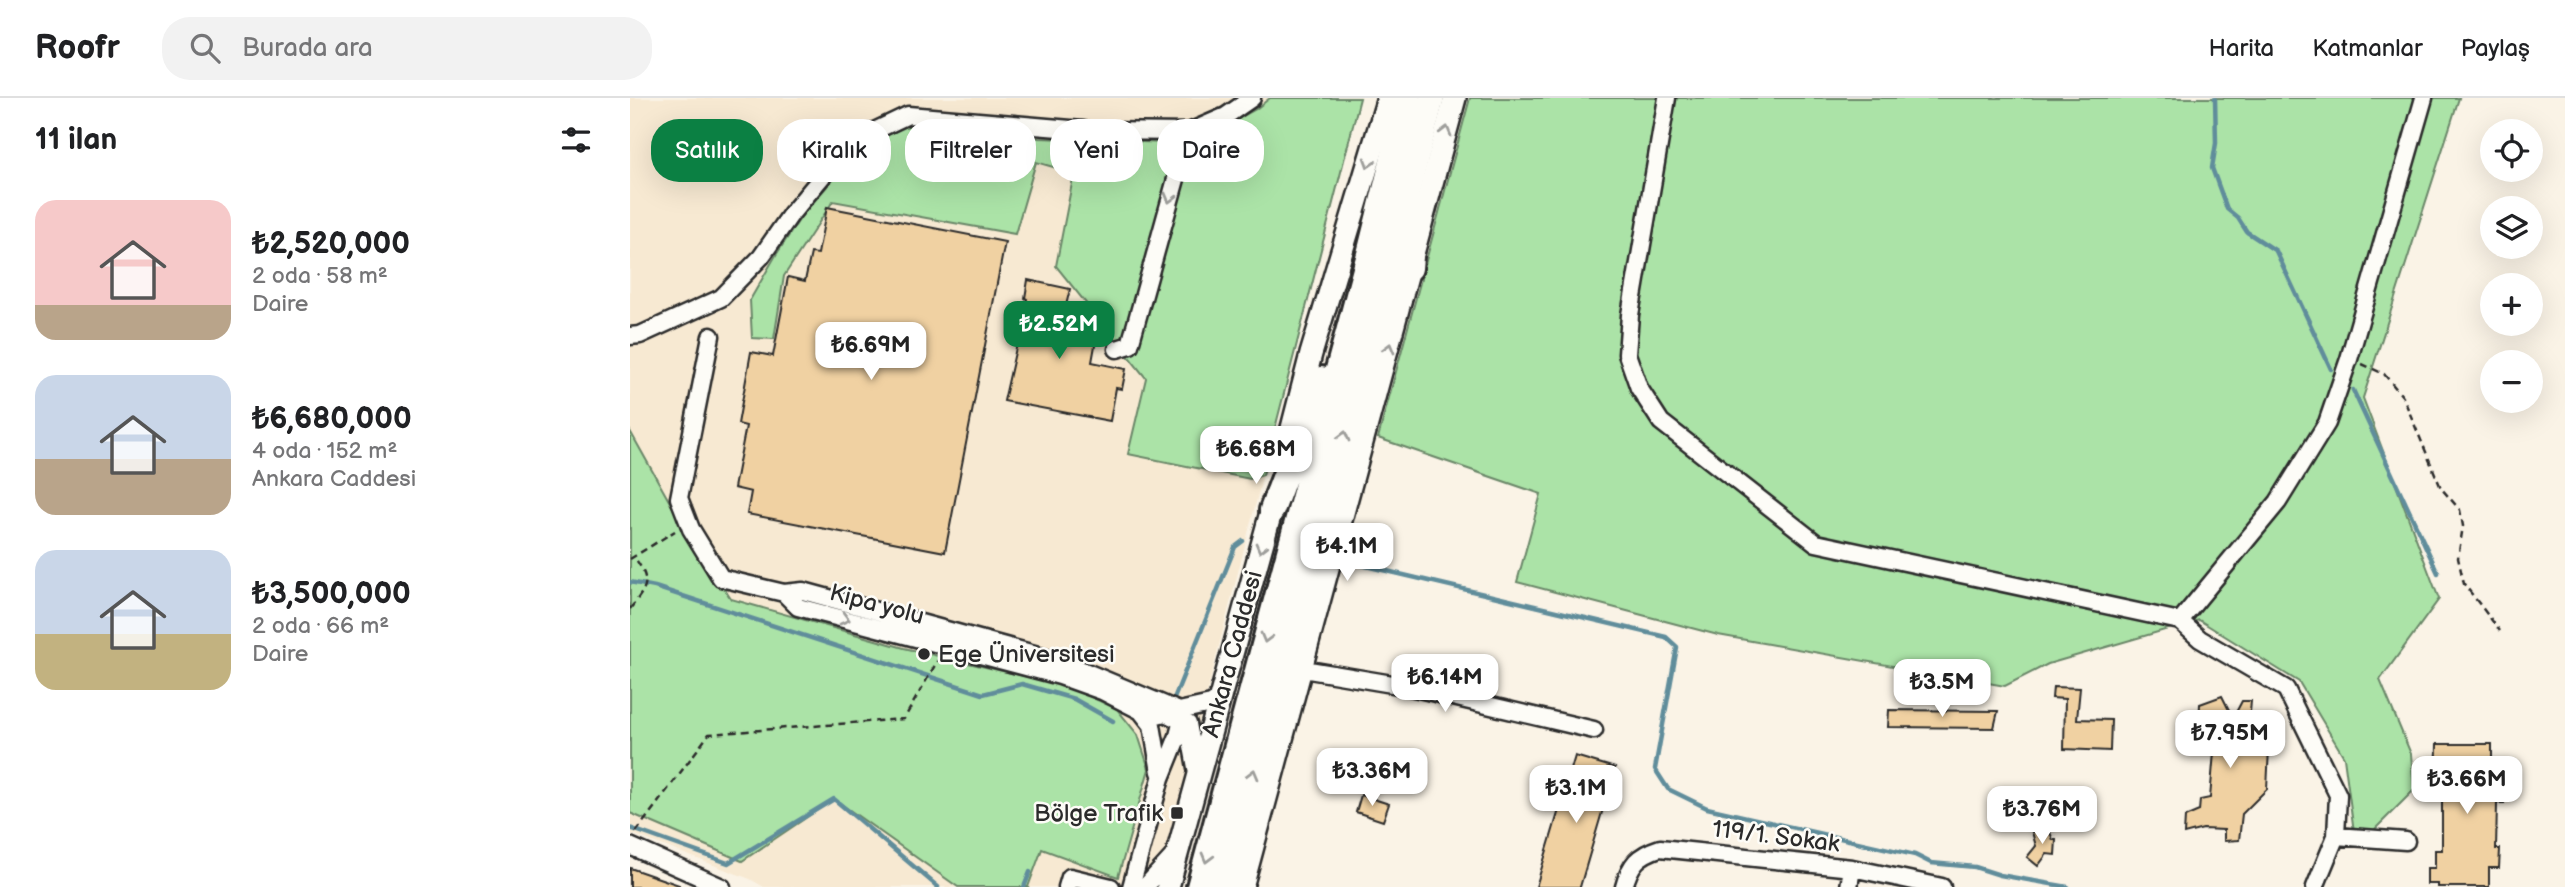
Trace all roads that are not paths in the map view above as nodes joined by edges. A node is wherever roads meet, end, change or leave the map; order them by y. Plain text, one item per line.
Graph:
1 (1252, 98) edge
2 (1388, 98) edge
3 (1408, 98) edge
4 (1433, 98) edge
5 (1455, 98) edge
6 (1667, 98) edge
7 (2424, 98) edge
8 (1219, 119) edge
9 (1157, 132) edge
10 (1421, 143) junction
11 (1175, 182) edge
12 (1369, 254) junction
13 (1410, 268) junction
14 (630, 335) edge
15 (711, 335) dead end
16 (1116, 349) dead end
17 (1272, 510) junction
18 (784, 593) junction
19 (2180, 621) junction
20 (1303, 669) junction
21 (1220, 699) junction
22 (1141, 711) junction
23 (1181, 716) junction
24 (1594, 730) dead end
25 (1161, 778) junction
26 (1198, 779) junction
27 (2336, 836) junction
28 (2406, 841) dead end
29 (630, 846) edge
30 (1179, 850) junction
31 (1852, 868) junction
32 (1132, 885) edge
33 (722, 887) edge
34 (1067, 887) edge
35 (1111, 887) edge
36 (1168, 887) edge
37 (1199, 887) edge
38 (1223, 887) edge
39 (1242, 887) edge
40 (1624, 887) edge
41 (1849, 887) edge
42 (1942, 887) edge
43 (2315, 887) edge

1 - 8 street
2 -> 17 main road, Ankara Caddesi
3 - 12 highway, Ankara Caddesi
4 - 10 highway
13 -> 5 main road
6 - 19 street
7 - 19 street
9 - 14 street
10 - 13 highway
38 -> 10 highway
11 -> 16 street
12 - 17 highway
12 -> 37 highway, Ankara Caddesi
20 -> 13 main road
15 - 18 street, Kipa yolu
17 -> 21 main road, Ankara Caddesi
18 -> 22 street, Kipa yolu
18 - 23 street, Kipa yolu
19 - 27 street
20 - 24 street
20 - 39 main road
21 - 23 street, Kipa yolu
21 - 26 main road, Ankara Caddesi
22 - 23 street, Kipa yolu
22 - 25 street
23 - 25 street
23 - 26 street
25 - 32 street
26 - 30 main road, Ankara Caddesi
27 - 28 street
27 - 43 street
29 - 33 street
30 - 32 street
30 - 36 main road, Ankara Caddesi
31 - 40 street, 119/1. Sokak
31 - 41 street
31 - 42 street, 119/1. Sokak
34 - 35 street

